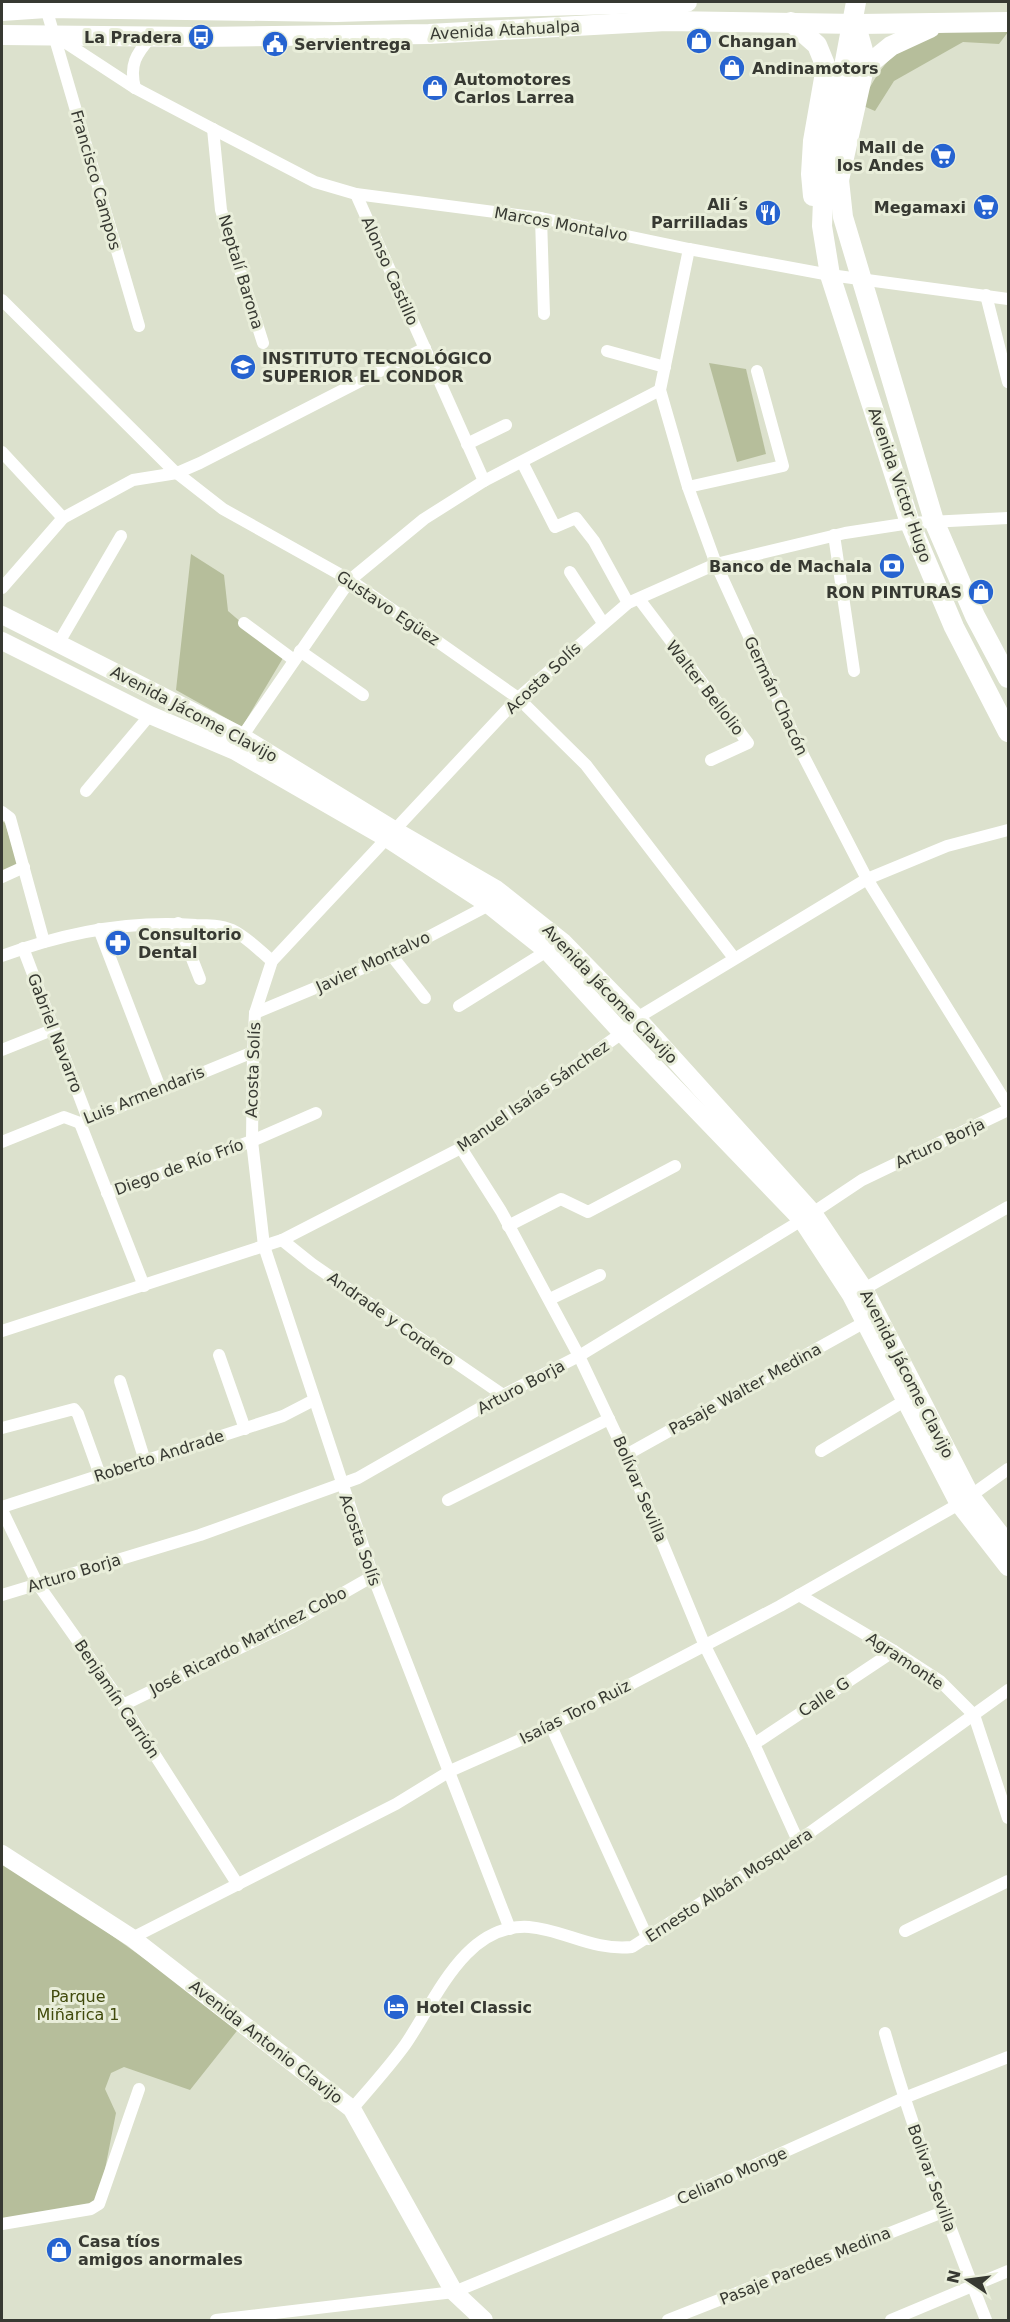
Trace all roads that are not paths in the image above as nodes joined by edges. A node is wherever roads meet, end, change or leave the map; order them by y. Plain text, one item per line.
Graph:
1 (687, 2) edge
2 (842, 2) edge
3 (856, 2) edge
4 (864, 2) edge
5 (44, 5) edge
6 (2, 11) edge
7 (790, 22) junction
8 (1008, 22) edge
9 (942, 23) junction
10 (858, 24) junction
11 (881, 24) junction
12 (54, 34) junction
13 (2, 35) edge
14 (151, 37) junction
15 (826, 67) junction
16 (863, 75) junction
17 (135, 88) junction
18 (213, 129) junction
19 (830, 147) junction
20 (839, 180) junction
21 (356, 194) junction
22 (541, 218) junction
23 (822, 226) junction
24 (689, 249) junction
25 (830, 275) junction
26 (862, 277) junction
27 (986, 295) junction
28 (1008, 299) edge
29 (2, 300) edge
30 (544, 314) dead end
31 (139, 326) dead end
32 (263, 343) dead end
33 (425, 348) junction
34 (607, 351) dead end
35 (665, 368) junction
36 (757, 371) dead end
37 (1008, 379) edge
38 (660, 390) junction
39 (506, 425) dead end
40 (467, 444) junction
41 (2, 452) edge
42 (522, 462) junction
43 (177, 473) junction
44 (484, 481) junction
45 (688, 488) junction
46 (63, 518) junction
47 (1008, 518) edge
48 (934, 521) junction
49 (910, 523) junction
50 (834, 535) junction
51 (121, 536) dead end
52 (716, 564) junction
53 (570, 572) dead end
54 (350, 580) junction
55 (2, 588) edge
56 (634, 601) junction
57 (2, 615) edge
58 (244, 623) dead end
59 (603, 623) junction
60 (2, 641) edge
61 (58, 644) junction
62 (297, 656) junction
63 (854, 672) dead end
64 (1008, 678) edge
65 (363, 695) dead end
66 (518, 698) junction
67 (150, 715) junction
68 (1008, 732) edge
69 (238, 743) junction
70 (711, 760) dead end
71 (86, 791) dead end
72 (2, 812) edge
73 (1008, 830) edge
74 (391, 835) junction
75 (24, 867) junction
76 (2, 877) edge
77 (867, 879) junction
78 (489, 905) junction
79 (178, 923) junction
80 (99, 929) junction
81 (44, 942) junction
82 (23, 948) junction
83 (548, 951) junction
84 (2, 956) edge
85 (392, 956) junction
86 (734, 958) junction
87 (272, 961) junction
88 (200, 979) dead end
89 (424, 998) dead end
90 (459, 1006) dead end
91 (255, 1013) junction
92 (637, 1018) junction
93 (52, 1030) junction
94 (622, 1033) junction
95 (2, 1050) edge
96 (254, 1052) junction
97 (160, 1089) junction
98 (1008, 1108) edge
99 (316, 1113) dead end
100 (84, 1121) junction
101 (252, 1141) junction
102 (2, 1142) edge
103 (461, 1149) junction
104 (675, 1167) dead end
105 (107, 1193) junction
106 (1008, 1207) edge
107 (807, 1217) junction
108 (508, 1226) junction
109 (282, 1240) junction
110 (264, 1246) junction
111 (600, 1275) dead end
112 (144, 1286) junction
113 (864, 1289) junction
114 (550, 1299) junction
115 (865, 1322) junction
116 (2, 1331) edge
117 (219, 1355) dead end
118 (579, 1356) junction
119 (120, 1381) dead end
120 (503, 1395) junction
121 (912, 1396) junction
122 (314, 1400) junction
123 (609, 1419) junction
124 (2, 1428) edge
125 (245, 1429) junction
126 (821, 1451) dead end
127 (626, 1455) junction
128 (146, 1461) junction
129 (1008, 1469) edge
130 (100, 1475) junction
131 (341, 1485) junction
132 (448, 1500) dead end
133 (965, 1500) junction
134 (2, 1509) edge
135 (1008, 1544) edge
136 (1008, 1567) edge
137 (373, 1576) junction
138 (38, 1583) junction
139 (2, 1595) edge
140 (799, 1595) junction
141 (705, 1646) junction
142 (894, 1651) junction
143 (1008, 1690) edge
144 (123, 1705) junction
145 (974, 1715) junction
146 (551, 1726) junction
147 (754, 1744) junction
148 (450, 1771) junction
149 (1008, 1818) edge
150 (798, 1840) junction
151 (2, 1854) edge
152 (1008, 1881) edge
153 (238, 1885) junction
154 (510, 1929) junction
155 (905, 1931) dead end
156 (132, 1938) junction
157 (648, 1939) junction
158 (885, 2033) dead end
159 (1008, 2057) edge
160 (139, 2088) dead end
161 (904, 2098) junction
162 (352, 2109) junction
163 (943, 2212) junction
164 (2, 2224) edge
165 (1008, 2271) edge
166 (973, 2285) junction
167 (454, 2292) junction
168 (274, 2317) edge
169 (216, 2320) edge
170 (484, 2320) edge
171 (668, 2320) edge
172 (891, 2320) edge
173 (986, 2320) edge

1 - 5 main road, Avenida Atahualpa
2 - 10 main road
3 - 19 main road, Avenida Victor Hugo
4 - 11 main road
5 - 6 main road, Avenida Atahualpa
5 - 12 street, Francisco Campos
7 - 10 main road, Avenida Atahualpa
7 - 14 main road, Avenida Atahualpa
7 - 15 main road
8 - 9 main road, Avenida Atahualpa
9 - 11 main road, Avenida Atahualpa
9 - 16 main road
10 - 11 main road, Avenida Atahualpa
10 - 16 main road, Avenida Victor Hugo
12 - 13 main road, Avenida Atahualpa
12 - 14 main road, Avenida Atahualpa
12 - 17 street, Marcos Montalvo
12 - 31 street, Francisco Campos
14 - 17 street
15 - 16 main road
15 - 23 main road, Avenida Victor Hugo
16 - 20 main road, Avenida Victor Hugo
17 - 18 street, Marcos Montalvo
18 - 21 street, Marcos Montalvo
18 - 32 street, Neptalí Barona
19 - 20 main road, Avenida Victor Hugo
19 - 23 main road, Avenida Victor Hugo
20 - 26 main road, Avenida Victor Hugo
21 - 22 street, Marcos Montalvo
21 - 33 street, Alonso Castillo
22 - 24 street, Marcos Montalvo
22 - 30 street
23 - 25 main road, Avenida Victor Hugo
24 - 25 street, Marcos Montalvo
24 - 35 street, Germán Chacón
25 - 26 street, Marcos Montalvo
25 - 49 main road, Avenida Victor Hugo
26 - 27 street, Marcos Montalvo
26 - 48 main road, Avenida Victor Hugo
27 - 28 street, Marcos Montalvo
27 - 37 street
29 - 43 street, Gustavo Egüez
33 - 40 street, Alonso Castillo
33 - 43 street
34 - 35 street
35 - 38 street, Germán Chacón
36 - 45 street
38 - 42 street
38 - 45 street, Germán Chacón
39 - 40 street
40 - 44 street, Alonso Castillo
41 - 46 street
42 - 44 street
42 - 56 street, Walter Bellolio
43 - 46 street
43 - 54 street, Gustavo Egüez
44 - 54 street
45 - 52 street, Germán Chacón
46 - 55 street
47 - 48 street, Acosta Solís
48 - 49 street, Acosta Solís
48 - 64 main road, Avenida Victor Hugo
49 - 50 street, Acosta Solís
49 - 68 main road, Avenida Victor Hugo
50 - 52 street, Acosta Solís
50 - 63 street
51 - 61 street
52 - 56 street, Acosta Solís
52 - 77 street, Germán Chacón
53 - 59 street
54 - 62 street
54 - 66 street, Gustavo Egüez
56 - 59 street, Acosta Solís
56 - 70 street, Walter Bellolio
57 - 61 street, Avenida Jácome Clavijo
58 - 62 street
59 - 66 street, Acosta Solís
60 - 67 street, Avenida Jácome Clavijo
61 - 69 street, Avenida Jácome Clavijo
62 - 65 street
62 - 69 street
66 - 74 street, Acosta Solís
66 - 86 street, Gustavo Egüez
67 - 69 street, Avenida Jácome Clavijo
67 - 71 street
69 - 74 street, Avenida Jácome Clavijo
72 - 75 street
73 - 77 street, Manuel Isaías Sánchez
74 - 78 street, Avenida Jácome Clavijo
74 - 87 street, Acosta Solís
74 - 92 street, Avenida Jácome Clavijo
75 - 76 street
75 - 81 street
77 - 86 street, Manuel Isaías Sánchez
77 - 98 street, Germán Chacón
78 - 83 street, Avenida Jácome Clavijo
78 - 85 street, Javier Montalvo
79 - 80 street
79 - 87 street
79 - 88 street
80 - 81 street
80 - 97 street
81 - 82 street
82 - 84 street
82 - 93 street, Gabriel Navarro
83 - 90 street
83 - 94 street, Avenida Jácome Clavijo
85 - 89 street
85 - 91 street, Javier Montalvo
86 - 92 street, Manuel Isaías Sánchez
87 - 91 street, Acosta Solís
91 - 96 street, Acosta Solís
92 - 94 street, Manuel Isaías Sánchez
92 - 107 street, Avenida Jácome Clavijo
93 - 95 street
93 - 100 street, Gabriel Navarro
94 - 103 street, Manuel Isaías Sánchez
94 - 107 street, Avenida Jácome Clavijo
96 - 97 street, Luis Armendaris
96 - 101 street, Acosta Solís
97 - 100 street, Luis Armendaris
98 - 107 street, Arturo Borja
99 - 101 street, Diego de Río Frío
100 - 102 street, Luis Armendaris
100 - 105 street, Gabriel Navarro
101 - 105 street, Diego de Río Frío
101 - 110 street, Acosta Solís
103 - 108 street, Bolívar Sevilla
103 - 109 street, Manuel Isaías Sánchez
104 - 108 street
105 - 112 street, Gabriel Navarro
106 - 113 street
107 - 113 street, Avenida Jácome Clavijo
107 - 115 street, Avenida Jácome Clavijo
107 - 118 street, Arturo Borja
108 - 114 street, Bolívar Sevilla
109 - 110 street, Manuel Isaías Sánchez
109 - 120 street, Andrade y Cordero
110 - 112 street, Manuel Isaías Sánchez
110 - 122 street, Acosta Solís
111 - 114 street
112 - 116 street, Manuel Isaías Sánchez
113 - 121 street, Avenida Jácome Clavijo
114 - 118 street, Bolívar Sevilla
115 - 121 street, Avenida Jácome Clavijo
115 - 127 street, Pasaje Walter Medina
117 - 125 street
118 - 120 street, Arturo Borja
118 - 123 street, Bolívar Sevilla
119 - 128 street
120 - 131 street, Arturo Borja
121 - 126 street
121 - 133 street, Avenida Jácome Clavijo
122 - 125 street, Roberto Andrade
122 - 131 street, Acosta Solís
123 - 127 street, Bolívar Sevilla
123 - 132 street
124 - 130 street
125 - 128 street, Roberto Andrade
127 - 141 street, Bolívar Sevilla
128 - 130 street, Roberto Andrade
129 - 133 street, Isaías Toro Ruiz
130 - 134 street, Roberto Andrade
131 - 137 street, Acosta Solís
131 - 138 street, Arturo Borja
133 - 135 street, Avenida Jácome Clavijo
133 - 136 street, Avenida Jácome Clavijo
133 - 140 street, Isaías Toro Ruiz
134 - 138 street, Benjamín Carrión
137 - 144 street, José Ricardo Martínez Cobo
137 - 148 street, Acosta Solís
138 - 139 street, Arturo Borja
138 - 144 street, Benjamín Carrión
140 - 141 street, Isaías Toro Ruiz
140 - 142 street, Agramonte
141 - 146 street, Isaías Toro Ruiz
141 - 147 street, Bolívar Sevilla
142 - 145 street, Agramonte
142 - 147 street, Calle G
143 - 145 street, Ernesto Albán Mosquera
144 - 153 street, Benjamín Carrión
145 - 149 street, Agramonte
145 - 150 street, Ernesto Albán Mosquera
146 - 148 street, Isaías Toro Ruiz
146 - 157 street
147 - 150 street, Bolívar Sevilla
148 - 153 street, Isaías Toro Ruiz
148 - 154 street, Acosta Solís
150 - 157 street, Ernesto Albán Mosquera
151 - 156 street, Avenida Antonio Clavijo
152 - 155 street
153 - 156 street, Isaías Toro Ruiz
154 - 157 street, Ernesto Albán Mosquera
154 - 162 street, Ernesto Albán Mosquera
156 - 162 street, Avenida Antonio Clavijo
158 - 161 street, Bolivar Sevilla
159 - 161 street, Celiano Monge
160 - 164 street
161 - 163 street, Bolivar Sevilla
161 - 167 street, Celiano Monge
162 - 167 street, Avenida Antonio Clavijo
163 - 166 street, Bolivar Sevilla
163 - 171 street, Pasaje Paredes Medina
165 - 166 street
166 - 172 street
166 - 173 street, Bolivar Sevilla
167 - 168 street, Celiano Monge
167 - 170 street, Avenida Antonio Clavijo
168 - 169 street, Celiano Monge

